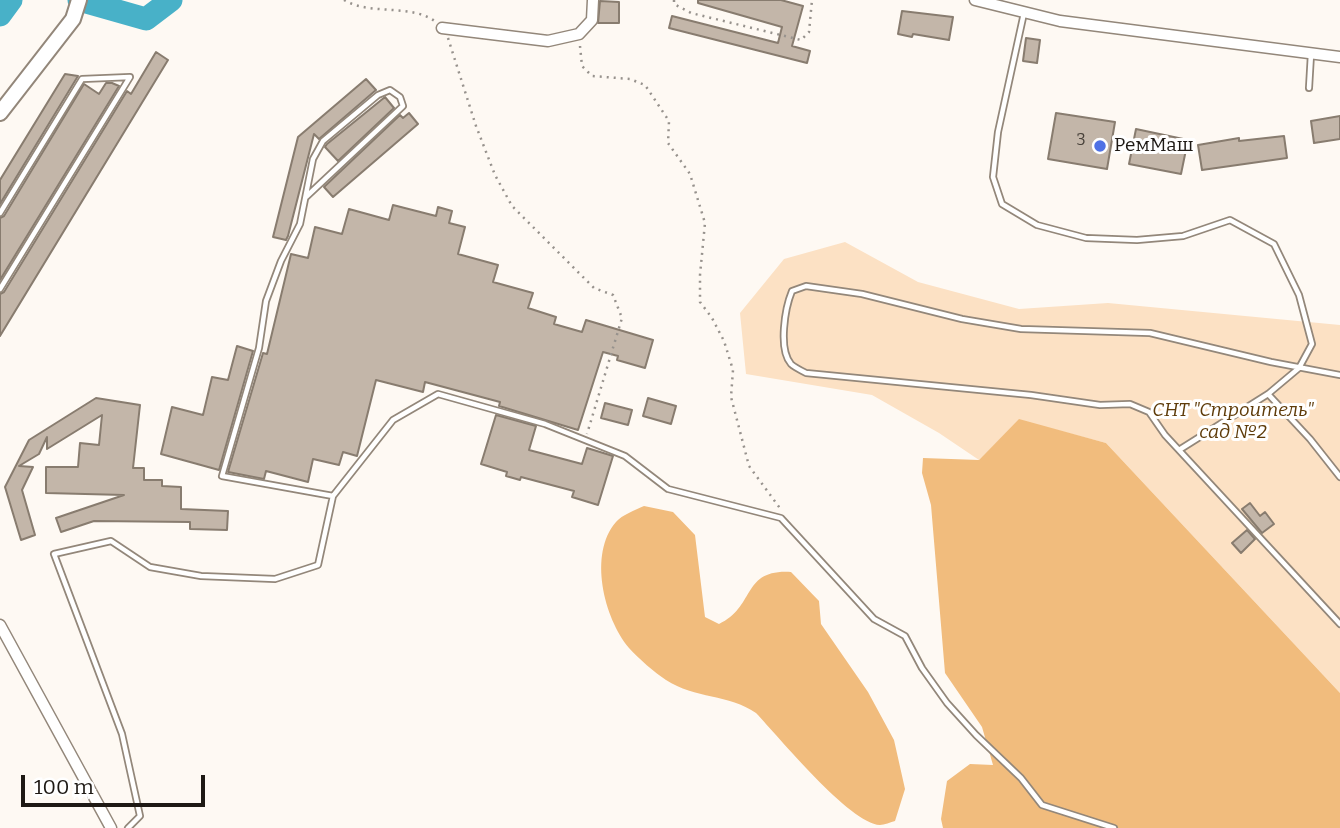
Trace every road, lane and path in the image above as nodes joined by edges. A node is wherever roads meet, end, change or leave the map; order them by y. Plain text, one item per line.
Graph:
1 (79, 0) edge
2 (344, 0) edge
3 (593, 0) edge
4 (674, 0) edge
5 (812, 0) edge
6 (975, 0) edge
7 (1024, 12) junction
8 (442, 27) junction
9 (579, 34) junction
10 (1311, 54) junction
11 (1340, 57) edge
12 (1309, 88) dead end
13 (0, 113) edge
14 (306, 197) junction
15 (0, 213) edge
16 (0, 289) edge
17 (1299, 368) junction
18 (1340, 375) edge
19 (1268, 394) junction
20 (584, 440) junction
21 (1179, 450) junction
22 (1340, 477) edge
23 (333, 496) junction
24 (784, 514) dead end
25 (1340, 624) edge
26 (0, 625) edge
27 (111, 828) edge
28 (128, 828) edge
29 (1114, 828) edge

1 - 13 street
2 - 8 path
3 - 9 street
4 - 5 path
6 - 7 street
7 - 10 street
7 - 17 lane
8 - 9 street
8 - 20 path
9 - 24 path
10 - 11 street
10 - 12 lane
14 - 14 lane
14 - 23 lane
15 - 16 lane
17 - 18 lane
17 - 19 lane
17 - 21 lane
19 - 21 lane
19 - 22 lane
20 - 23 lane
20 - 29 lane
21 - 25 lane
23 - 28 lane
26 - 27 street

